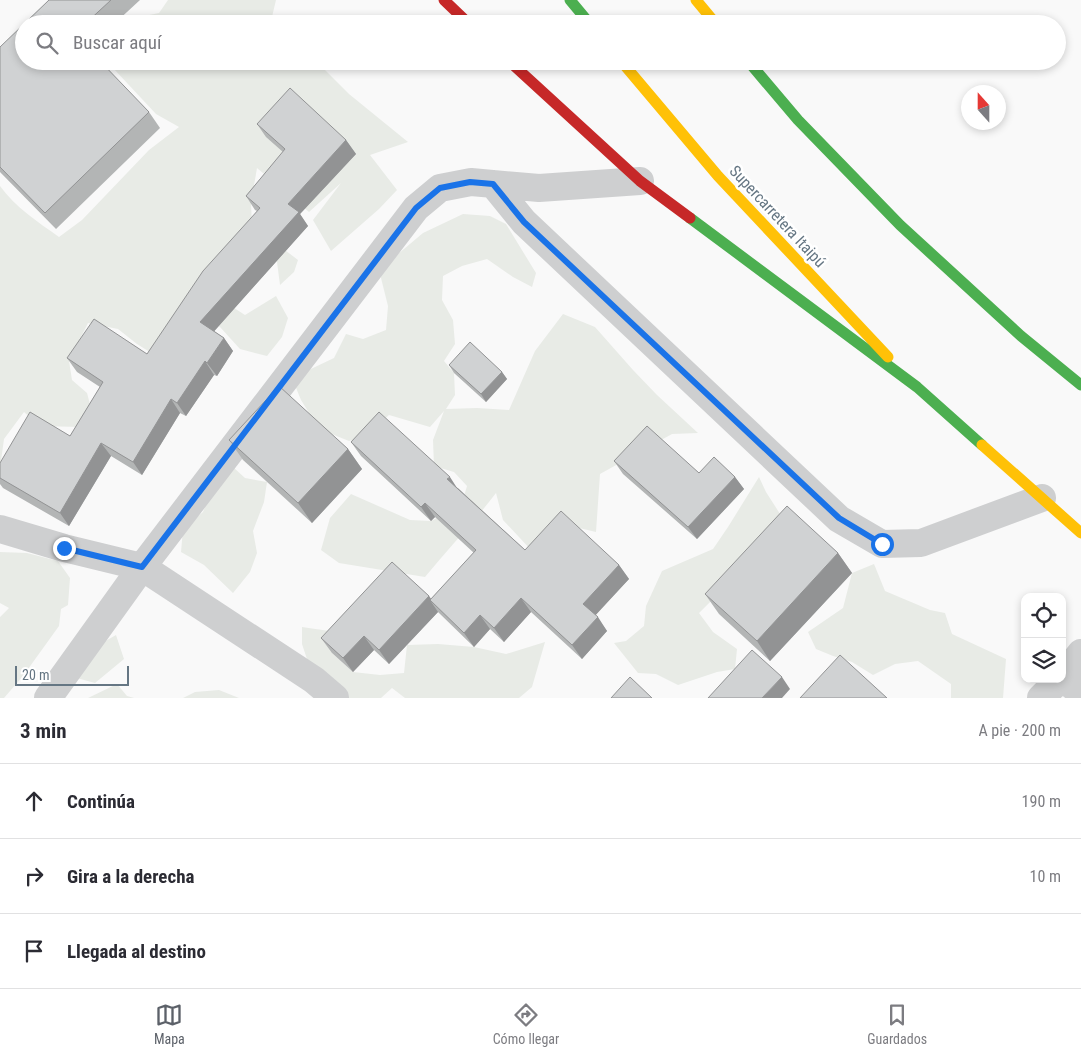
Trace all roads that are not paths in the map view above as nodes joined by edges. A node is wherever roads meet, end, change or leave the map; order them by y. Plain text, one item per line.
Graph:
1 (444, 0) edge
2 (570, 0) edge
3 (696, 0) edge
4 (460, 15) edge
5 (582, 15) edge
6 (708, 15) edge
7 (519, 70) edge
8 (629, 70) edge
9 (756, 70) edge
10 (640, 181) junction
11 (493, 184) junction
12 (1081, 385) edge
13 (917, 387) junction
14 (1042, 498) junction
15 (0, 529) edge
16 (1081, 533) edge
17 (142, 567) junction
18 (1081, 653) edge
19 (1066, 672) edge
20 (1066, 682) edge
21 (1056, 683) edge
22 (1081, 693) edge
23 (48, 698) edge
24 (335, 698) edge
25 (1041, 698) edge

1 - 4 main road
2 - 5 main road
3 - 6 main road
7 - 10 main road
8 - 13 main road, Supercarretera Itaipú
9 - 12 main road
10 - 11 street
10 - 13 main road
11 - 14 street
11 - 17 street
13 - 14 main road
14 - 16 main road
15 - 17 street
17 - 23 street
17 - 24 street
18 - 19 street
20 - 22 street
21 - 25 street

